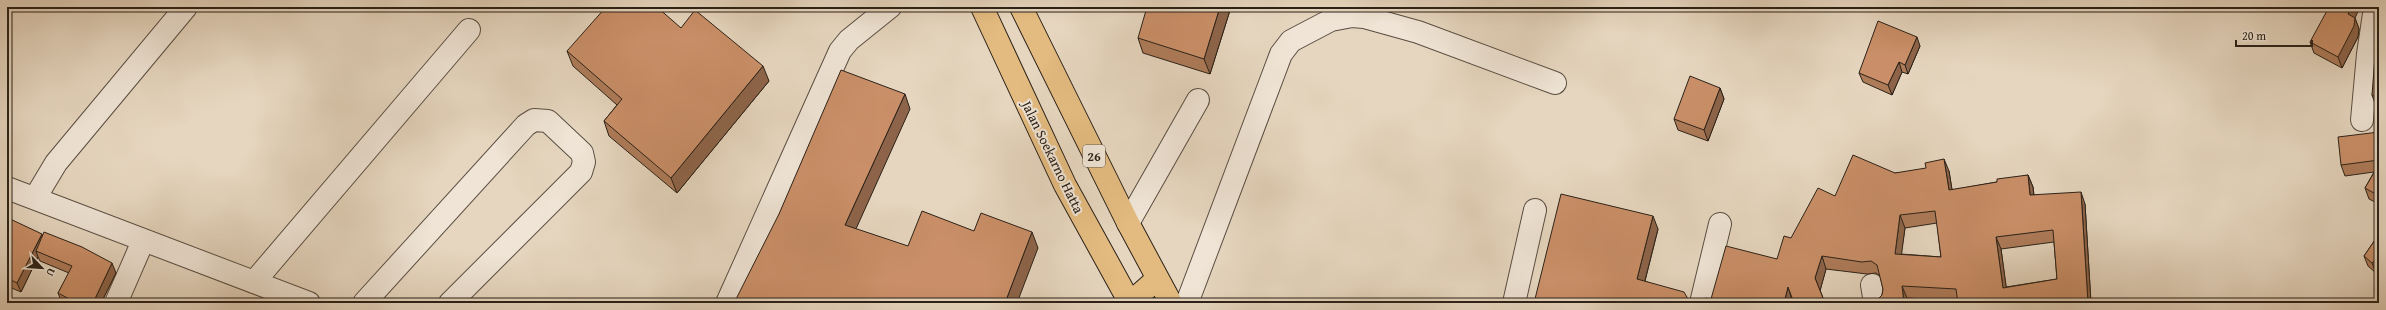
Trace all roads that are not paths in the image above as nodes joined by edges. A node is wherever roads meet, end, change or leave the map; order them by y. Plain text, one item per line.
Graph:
1 (186, 7) edge
2 (890, 7) edge
3 (982, 7) edge
4 (1021, 7) edge
5 (2375, 7) edge
6 (469, 30) dead end
7 (1555, 83) dead end
8 (1198, 100) dead end
9 (2362, 120) dead end
10 (7, 188) edge
11 (36, 196) junction
12 (1536, 210) dead end
13 (1128, 223) junction
14 (1720, 224) dead end
15 (143, 241) junction
16 (1157, 279) junction
17 (254, 282) junction
18 (116, 303) edge
19 (309, 303) edge
20 (364, 303) edge
21 (450, 303) edge
22 (727, 303) edge
23 (1130, 303) edge
24 (1171, 303) edge
25 (1187, 303) edge
26 (1514, 303) edge
27 (1701, 303) edge

1 - 11 street
2 - 22 street
3 - 23 highway, Jalan Soekarno Hatta
4 - 13 highway, 26
5 - 9 street
6 - 17 street
7 - 25 street
8 - 13 street
10 - 11 street
11 - 15 street
12 - 26 street
13 - 16 highway, 26
14 - 27 street
15 - 17 street
15 - 18 street
16 - 23 highway
16 - 24 highway, 26
17 - 19 street
20 - 21 street

